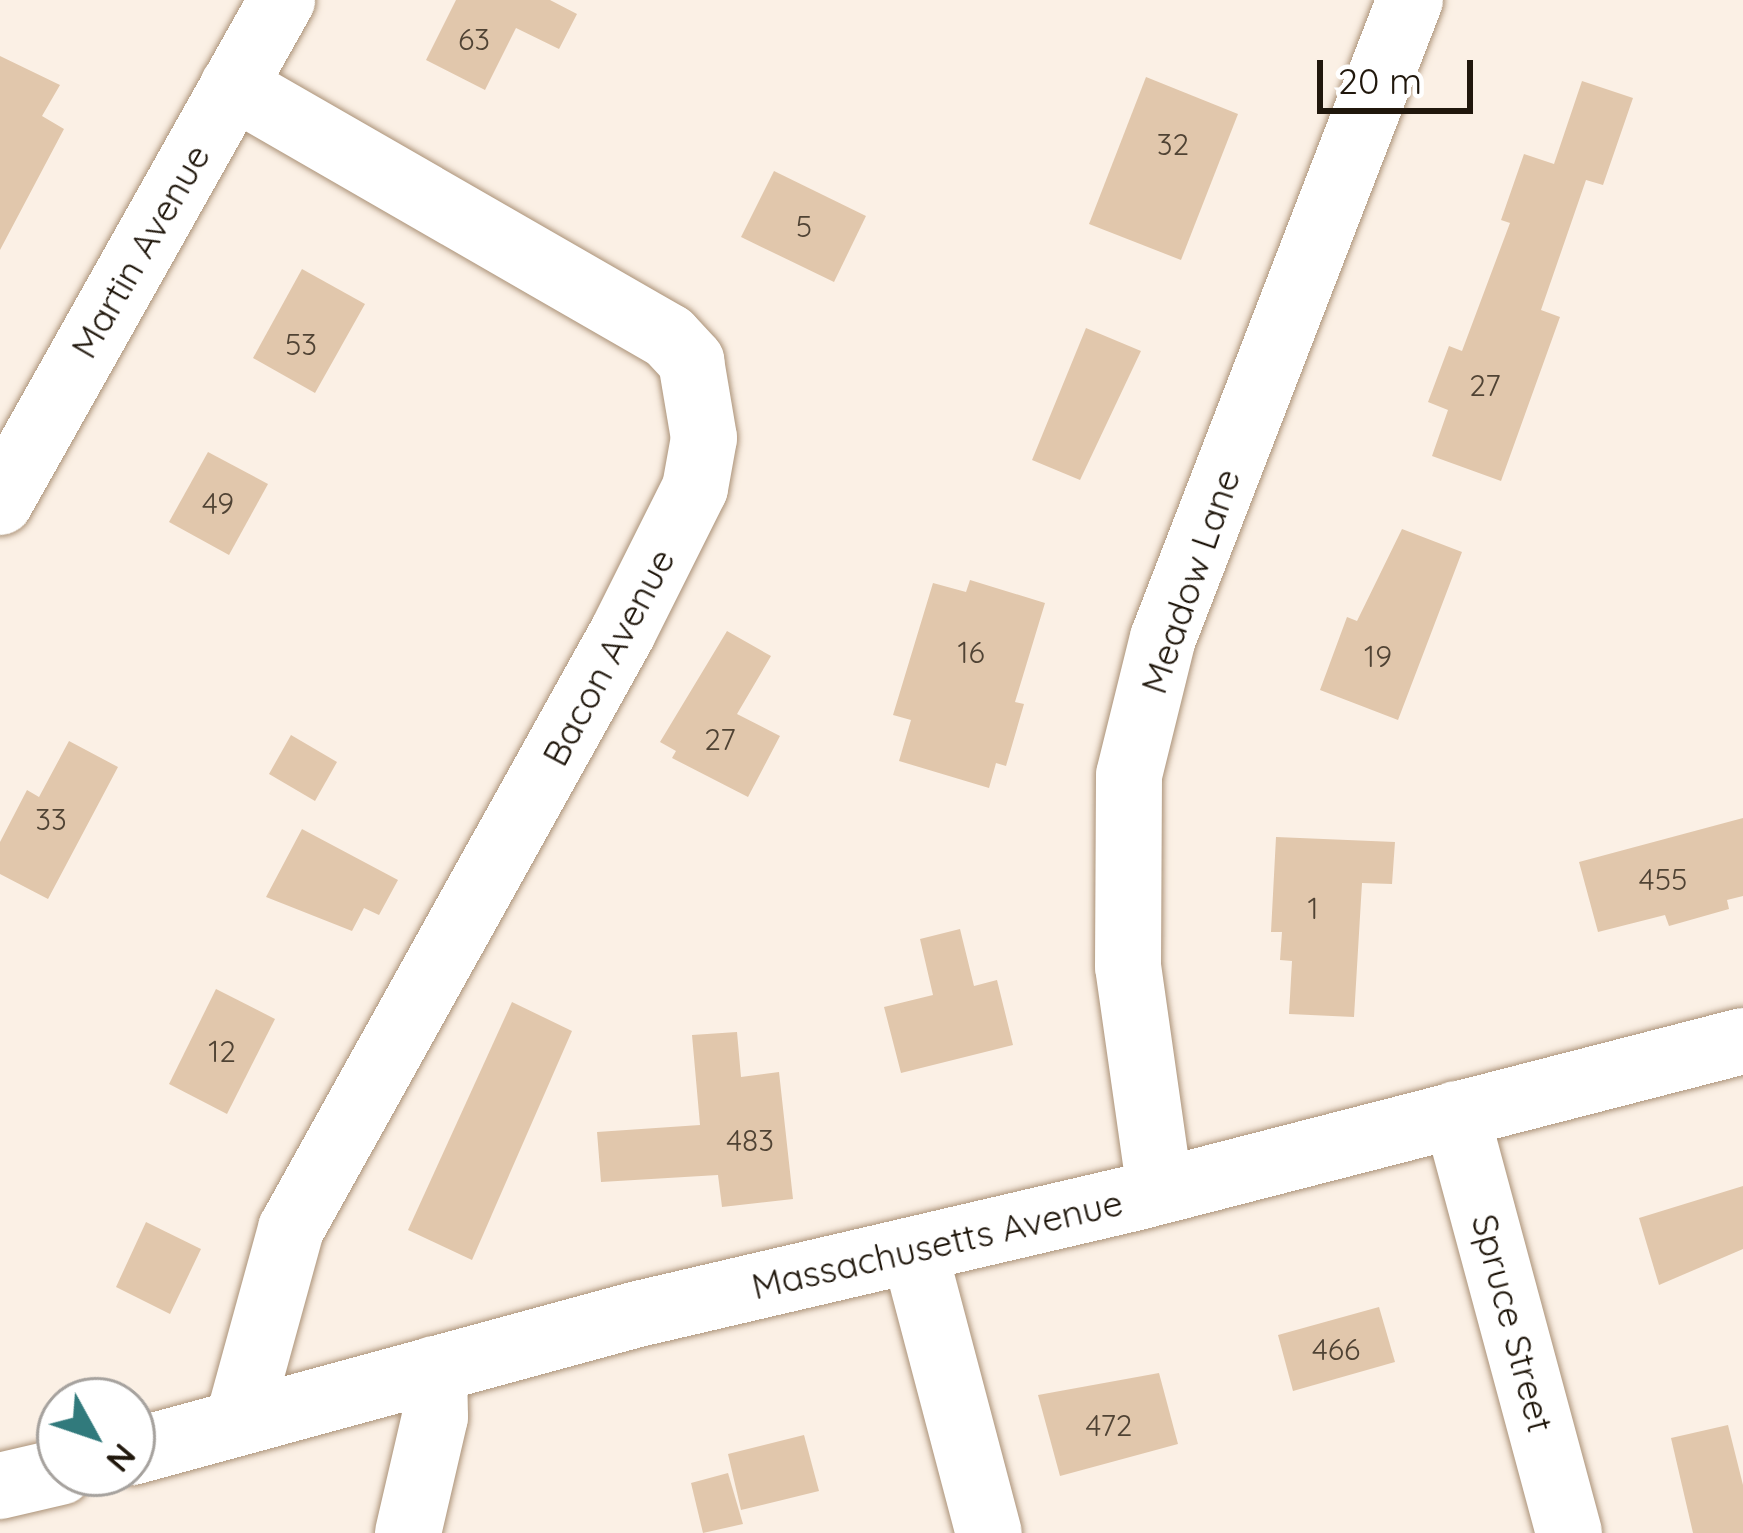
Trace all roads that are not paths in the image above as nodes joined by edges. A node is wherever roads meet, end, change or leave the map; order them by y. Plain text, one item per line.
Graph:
1 (282, 0) edge
2 (1410, 0) edge
3 (233, 86) junction
4 (0, 502) edge
5 (1743, 1041) edge
6 (1456, 1114) junction
7 (1160, 1191) junction
8 (914, 1250) junction
9 (434, 1369) junction
10 (238, 1423) junction
11 (156, 1445) edge
12 (36, 1478) edge
13 (0, 1486) edge
14 (408, 1533) edge
15 (989, 1533) edge
16 (1570, 1533) edge

1 - 3 street, Martin Avenue
2 - 7 street, Meadow Lane
3 - 4 street, Martin Avenue
3 - 10 street, Bacon Avenue
5 - 6 street, Massachusetts Avenue
6 - 7 street, Massachusetts Avenue
6 - 16 street, Spruce Street
7 - 8 street, Massachusetts Avenue
8 - 9 street, Massachusetts Avenue
8 - 15 street
9 - 10 street, Massachusetts Avenue
9 - 14 street
10 - 11 street, Massachusetts Avenue
12 - 13 street

